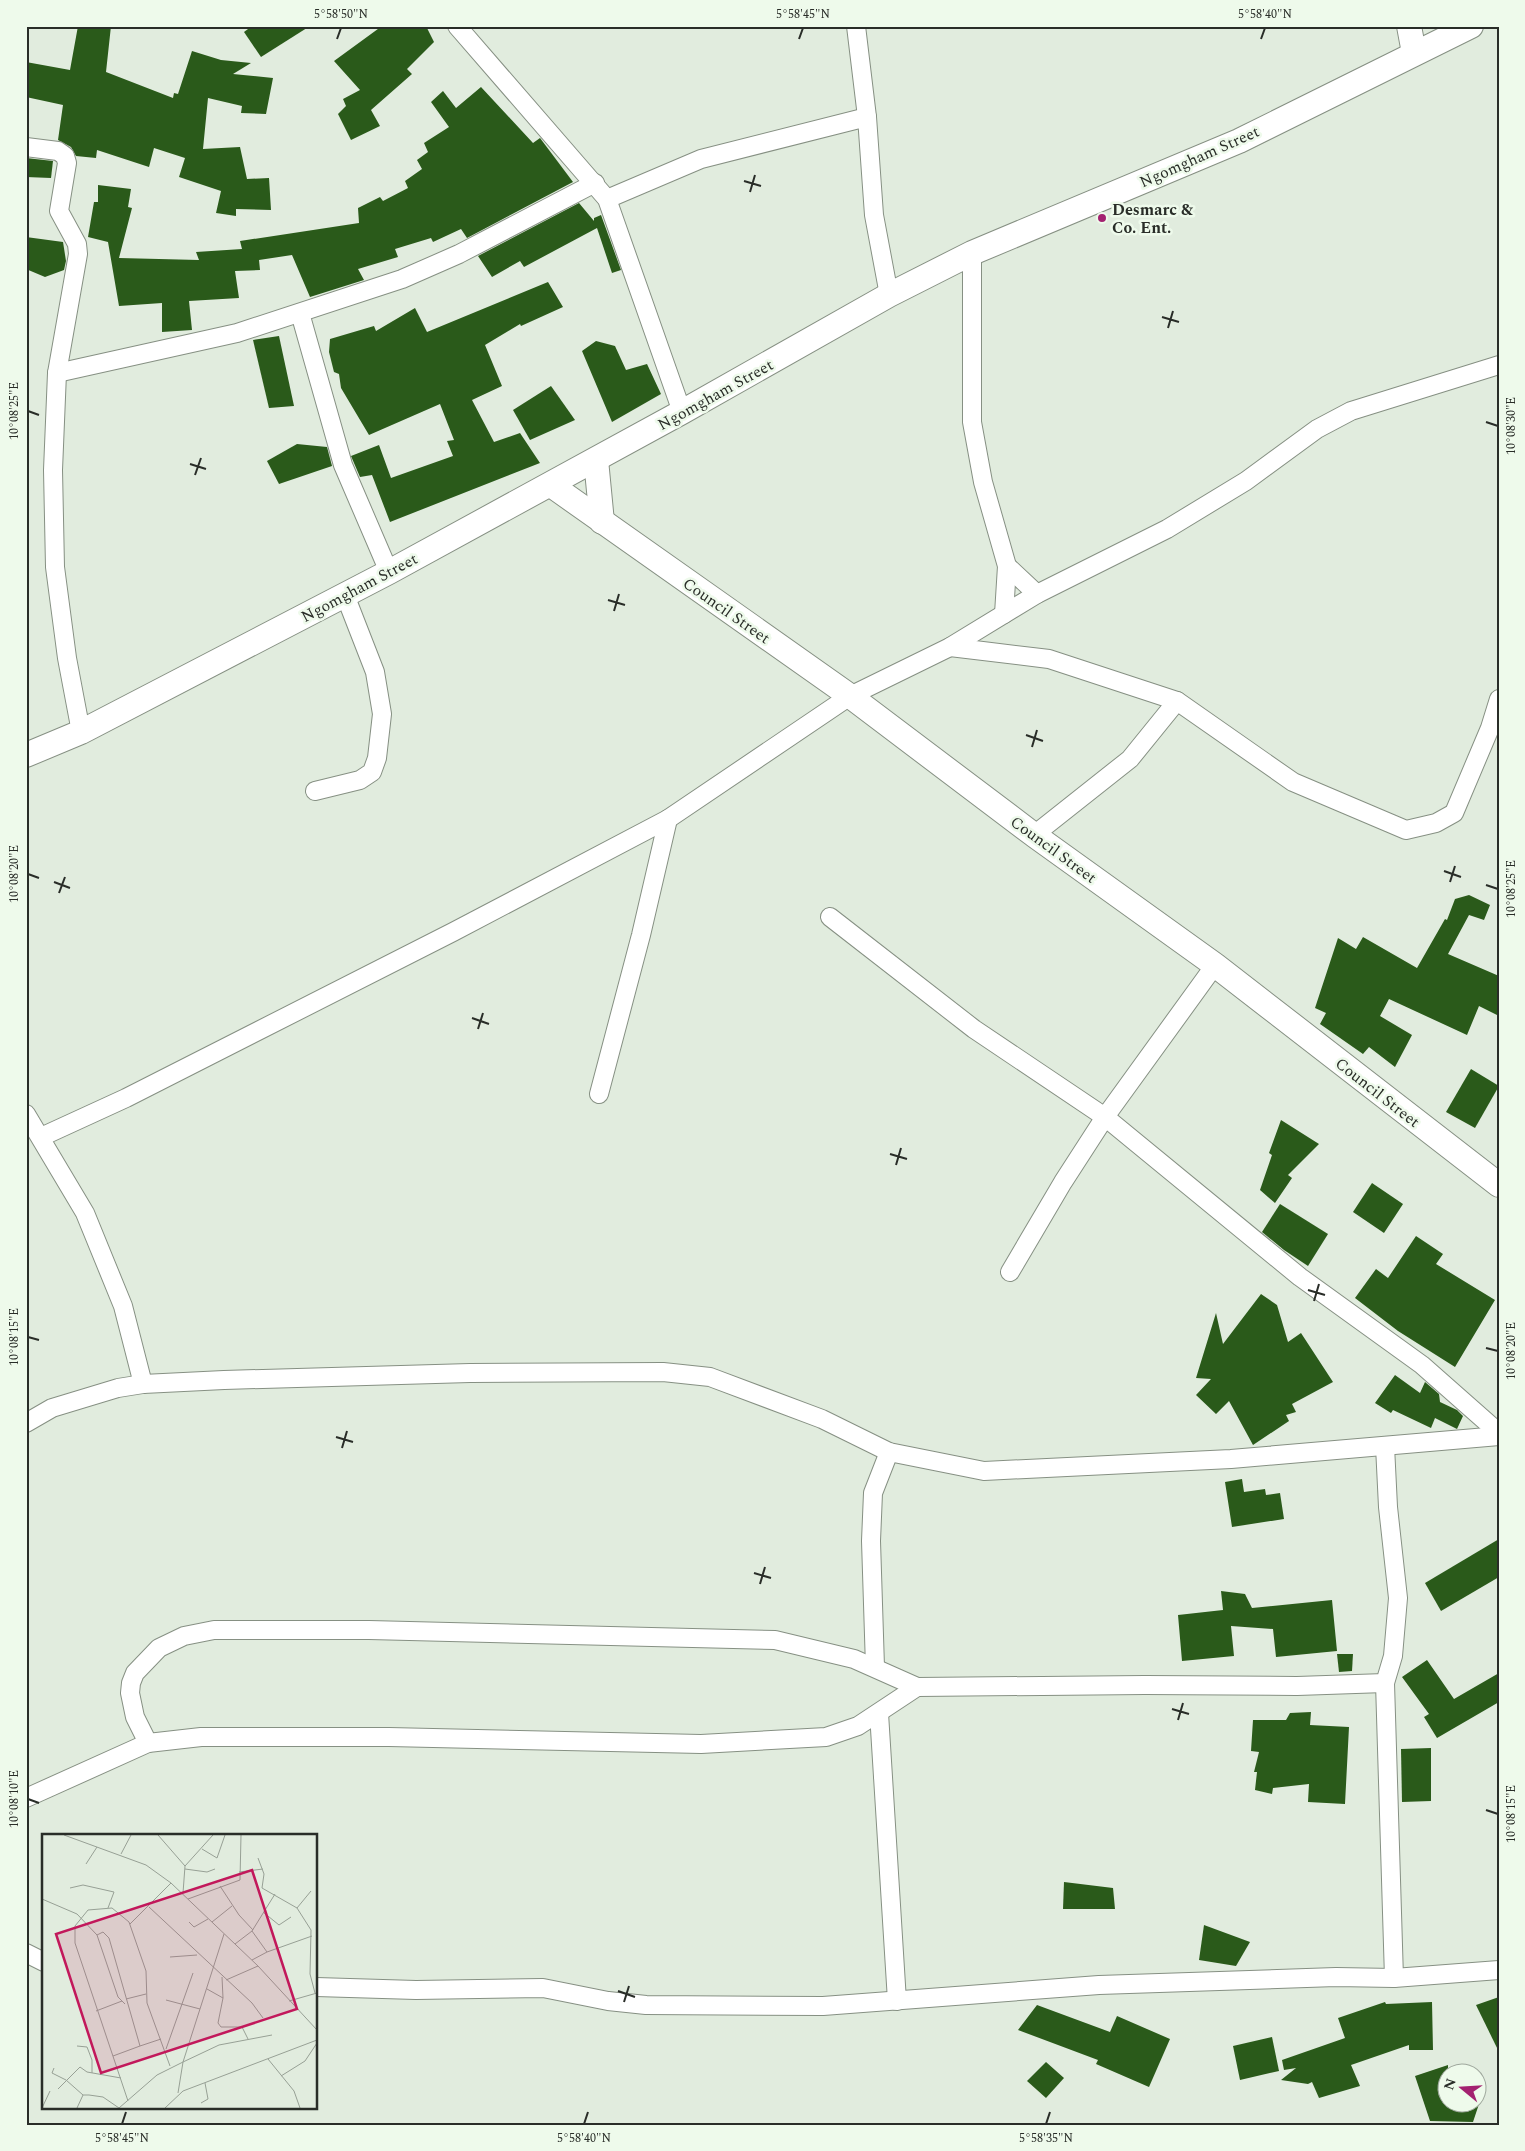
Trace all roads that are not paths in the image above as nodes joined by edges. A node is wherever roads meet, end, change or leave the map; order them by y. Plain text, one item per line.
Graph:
1 (456, 26) edge
2 (856, 26) edge
3 (1410, 26) edge
4 (1471, 26) edge
5 (1414, 53) junction
6 (867, 117) junction
7 (26, 147) edge
8 (595, 184) junction
9 (607, 199) junction
10 (972, 252) junction
11 (889, 295) junction
12 (300, 314) junction
13 (1499, 365) edge
14 (57, 373) junction
15 (682, 412) junction
16 (596, 460) junction
17 (550, 485) junction
18 (602, 522) junction
19 (1007, 566) junction
20 (389, 572) junction
21 (1037, 594) junction
22 (345, 595) junction
23 (1004, 614) junction
24 (950, 647) junction
25 (850, 696) junction
26 (1499, 699) edge
27 (1177, 701) junction
28 (81, 732) junction
29 (26, 756) edge
30 (315, 791) dead end
31 (668, 819) junction
32 (1034, 835) junction
33 (830, 917) dead end
34 (1215, 965) junction
35 (599, 1094) dead end
36 (26, 1114) edge
37 (1105, 1117) junction
38 (41, 1137) junction
39 (1499, 1184) edge
40 (1010, 1272) dead end
41 (143, 1384) junction
42 (26, 1423) edge
43 (1499, 1435) edge
44 (1385, 1446) junction
45 (889, 1452) junction
46 (874, 1667) junction
47 (1385, 1682) junction
48 (916, 1688) junction
49 (879, 1713) junction
50 (148, 1743) junction
51 (26, 1798) edge
52 (26, 1953) edge
53 (42, 1961) edge
54 (1499, 1970) edge
55 (1394, 1978) junction
56 (318, 1987) edge
57 (897, 2001) junction

1 - 8 street
2 - 6 street
3 - 5 main road
4 - 5 main road, Ngomgham Street
5 - 10 main road, Ngomgham Street
6 - 9 street
6 - 11 street
7 - 14 street
8 - 9 street
8 - 12 street
9 - 15 street
10 - 11 main road, Ngomgham Street
10 - 19 street
11 - 15 main road, Ngomgham Street
12 - 14 street
12 - 20 street
13 - 21 street
14 - 28 street
15 - 16 main road, Ngomgham Street
16 - 17 main road, Ngomgham Street
16 - 18 main road
17 - 18 main road, Council Street
17 - 20 main road, Ngomgham Street
18 - 25 main road, Council Street
19 - 21 street
19 - 23 street
20 - 22 main road, Ngomgham Street
21 - 23 street
22 - 28 main road, Ngomgham Street
22 - 30 street
23 - 24 street
24 - 25 street
24 - 27 street
25 - 31 street
25 - 32 main road, Council Street
26 - 27 street
27 - 32 street
28 - 29 main road, Ngomgham Street
31 - 35 street
31 - 38 street
32 - 34 main road, Council Street
33 - 37 street
34 - 37 street
34 - 39 main road, Council Street
36 - 38 street
37 - 40 street
37 - 43 street
38 - 41 street
41 - 42 street
41 - 45 street
43 - 44 street
44 - 45 street
44 - 47 street
45 - 46 street
46 - 48 street
46 - 50 street
47 - 48 street
47 - 55 street
48 - 49 street
49 - 50 street
49 - 57 street
50 - 51 street
52 - 53 street
54 - 55 street
55 - 57 street
56 - 57 street

